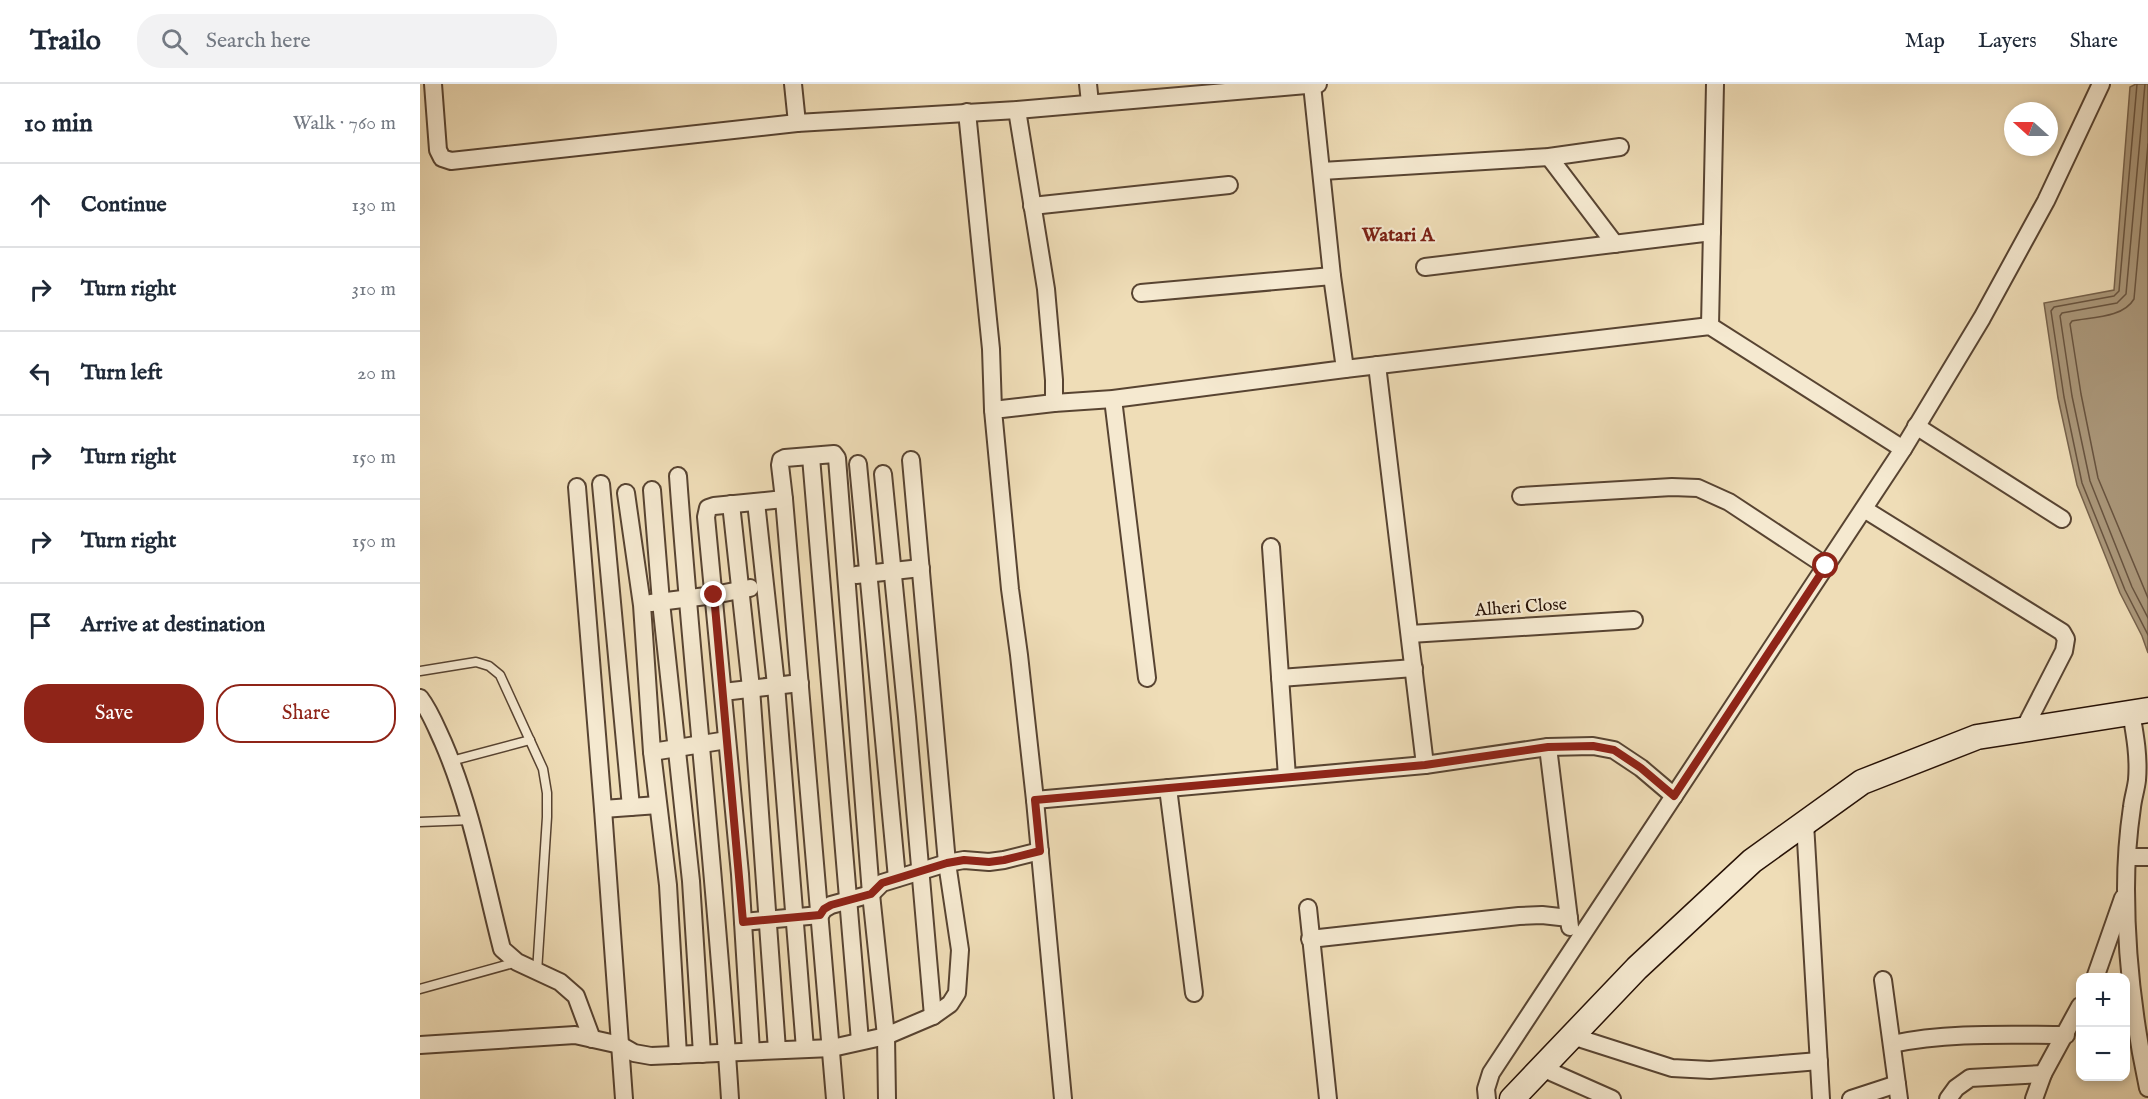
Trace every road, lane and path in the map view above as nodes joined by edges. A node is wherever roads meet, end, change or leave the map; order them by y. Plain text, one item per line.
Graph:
1 (433, 84) edge
2 (793, 84) edge
3 (1088, 84) edge
4 (1318, 84) edge
5 (1715, 84) edge
6 (2101, 84) edge
7 (1312, 85) edge
8 (1090, 103) junction
9 (1017, 110) junction
10 (968, 112) junction
11 (797, 123) junction
12 (1620, 147) dead end
13 (1549, 157) junction
14 (1322, 171) junction
15 (1229, 185) dead end
16 (1032, 206) junction
17 (1712, 232) junction
18 (1615, 244) junction
19 (1425, 267) dead end
20 (1332, 276) junction
21 (1141, 293) dead end
22 (1710, 326) junction
23 (1377, 365) junction
24 (1345, 369) junction
25 (1113, 399) junction
26 (1054, 403) junction
27 (993, 410) junction
28 (1916, 426) junction
29 (1903, 449) junction
30 (811, 457) junction
31 (911, 460) dead end
32 (858, 464) dead end
33 (883, 474) dead end
34 (678, 476) dead end
35 (601, 484) dead end
36 (577, 487) dead end
37 (652, 490) dead end
38 (626, 493) dead end
39 (1521, 496) dead end
40 (784, 499) junction
41 (756, 502) junction
42 (731, 504) junction
43 (1864, 509) junction
44 (2062, 519) dead end
45 (1271, 547) dead end
46 (1826, 566) junction
47 (921, 568) junction
48 (892, 571) junction
49 (867, 574) junction
50 (846, 576) junction
51 (765, 586) junction
52 (740, 588) junction
53 (714, 595) junction
54 (687, 598) junction
55 (661, 602) junction
56 (642, 605) junction
57 (1634, 620) dead end
58 (1410, 634) junction
59 (1414, 668) junction
60 (420, 671) edge
61 (1147, 678) dead end
62 (1280, 678) junction
63 (800, 682) junction
64 (776, 685) junction
65 (751, 688) junction
66 (723, 692) junction
67 (420, 698) edge
68 (2140, 711) edge
69 (934, 714) junction
70 (907, 717) junction
71 (881, 720) junction
72 (858, 723) junction
73 (2024, 729) junction
74 (530, 740) junction
75 (727, 740) junction
76 (702, 744) junction
77 (1548, 747) junction
78 (677, 748) junction
79 (652, 752) junction
80 (451, 761) junction
81 (1425, 765) junction
82 (1287, 777) junction
83 (1168, 788) junction
84 (1674, 796) junction
85 (2141, 796) edge
86 (1035, 800) junction
87 (658, 805) junction
88 (631, 807) junction
89 (603, 809) junction
90 (471, 819) junction
91 (420, 822) edge
92 (1805, 823) junction
93 (1040, 851) junction
94 (2128, 857) junction
95 (2148, 857) edge
96 (947, 863) junction
97 (919, 872) junction
98 (740, 874) junction
99 (715, 878) junction
100 (897, 878) junction
101 (691, 881) junction
102 (668, 885) junction
103 (2126, 888) junction
104 (871, 894) junction
105 (848, 902) junction
106 (1308, 908) dead end
107 (820, 915) junction
108 (796, 917) junction
109 (1569, 918) junction
110 (768, 920) junction
111 (743, 922) junction
112 (1310, 939) junction
113 (1572, 949) junction
114 (517, 962) junction
115 (537, 973) junction
116 (2097, 973) edge
117 (1883, 980) dead end
118 (420, 989) edge
119 (1194, 993) dead end
120 (2076, 1014) edge
121 (933, 1016) junction
122 (2066, 1035) junction
123 (886, 1036) junction
124 (1572, 1036) junction
125 (592, 1039) junction
126 (860, 1041) junction
127 (1892, 1044) junction
128 (420, 1045) edge
129 (621, 1045) junction
130 (832, 1048) junction
131 (805, 1049) junction
132 (777, 1050) junction
133 (751, 1052) junction
134 (702, 1054) junction
135 (727, 1054) junction
136 (2144, 1054) edge
137 (678, 1055) junction
138 (1819, 1061) junction
139 (1542, 1068) junction
140 (2043, 1074) junction
141 (2148, 1088) edge
142 (1898, 1091) edge
143 (624, 1099) edge
144 (730, 1099) edge
145 (835, 1099) edge
146 (887, 1099) edge
147 (1063, 1099) edge
148 (1328, 1099) edge
149 (1487, 1099) edge
150 (1512, 1099) edge
151 (1612, 1099) edge
152 (1821, 1099) edge
153 (1851, 1099) edge
154 (1948, 1099) edge
155 (2034, 1099) edge

1 - 11 street
2 - 11 street
3 - 8 street
4 - 7 street
5 - 17 street
6 - 28 street
7 - 8 street
7 - 14 street
8 - 9 street
9 - 10 street
9 - 16 street
10 - 11 street
10 - 27 street
12 - 13 street
13 - 14 street
13 - 18 street
14 - 20 street
15 - 16 street
16 - 26 street
17 - 18 street
17 - 22 street
18 - 19 street
20 - 21 street
20 - 24 street
22 - 23 street
22 - 29 street
23 - 24 street
23 - 58 street
24 - 25 street
25 - 26 street
25 - 61 street
26 - 27 street
27 - 86 street
28 - 29 street
28 - 44 street
29 - 43 street
30 - 40 street
30 - 50 street
30 - 105 street
31 - 47 street
32 - 49 street
33 - 48 street
34 - 54 street
35 - 88 street
36 - 89 street
37 - 55 street
38 - 56 street
39 - 46 street
40 - 41 street
40 - 63 street
41 - 42 street
41 - 51 street
42 - 52 street
42 - 53 street
43 - 46 street
43 - 73 street
45 - 62 street
46 - 84 street
47 - 48 street
47 - 69 street
48 - 49 street
48 - 70 street
49 - 50 street
49 - 71 street
50 - 72 street
51 - 52 street
51 - 64 street
52 - 53 street
52 - 65 street
53 - 54 street
53 - 66 street
54 - 55 street
54 - 76 street
55 - 56 street
55 - 78 street
56 - 79 street
57 - 58 street, Alheri Close
58 - 59 street
59 - 62 street
59 - 81 street
60 - 74 lane
62 - 82 street
63 - 64 street
63 - 107 street
64 - 65 street
64 - 108 street
65 - 66 street
65 - 110 street
66 - 75 street
67 - 80 street
68 - 73 street
68 - 85 street
69 - 70 street
69 - 96 street
70 - 71 street
70 - 97 street
71 - 72 street
71 - 100 street
72 - 104 street
73 - 92 street
74 - 80 lane
74 - 115 lane
75 - 76 street
75 - 98 street
76 - 78 street
76 - 99 street
77 - 81 street
77 - 84 street
77 - 109 street
78 - 79 street
78 - 101 street
79 - 87 street
80 - 90 street
81 - 82 street
82 - 83 street
83 - 86 street
83 - 119 street
84 - 113 street
85 - 94 street
86 - 93 street
87 - 88 street
87 - 102 street
88 - 89 street
89 - 129 street
90 - 91 lane
90 - 114 street
92 - 124 street
92 - 138 street
93 - 96 street
93 - 147 street
94 - 95 street
94 - 103 street
96 - 97 street
96 - 121 street
97 - 100 street
97 - 121 street
98 - 99 street
98 - 111 street
99 - 101 street
99 - 135 street
100 - 104 street
101 - 102 street
101 - 134 street
102 - 137 street
103 - 116 street
103 - 136 street
104 - 105 street
104 - 123 street
105 - 107 street
105 - 126 street
106 - 112 street
107 - 108 street
107 - 130 street
108 - 110 street
108 - 131 street
109 - 112 street
109 - 113 street
110 - 111 street
110 - 132 street
111 - 133 street
112 - 148 street
113 - 149 street
114 - 115 street
114 - 118 lane
115 - 125 street
117 - 127 street
120 - 122 street
121 - 123 street
122 - 127 street
122 - 140 street
123 - 126 street
123 - 146 street
124 - 138 street
124 - 139 street
125 - 128 street
125 - 129 street
126 - 130 street
127 - 142 street
129 - 137 street
129 - 143 street
130 - 131 street
130 - 145 street
131 - 132 street
132 - 133 street
133 - 135 street
134 - 135 street
134 - 137 street
135 - 144 street
136 - 141 street
138 - 152 street
139 - 150 street
139 - 151 street
140 - 154 street
140 - 155 street
142 - 153 street

